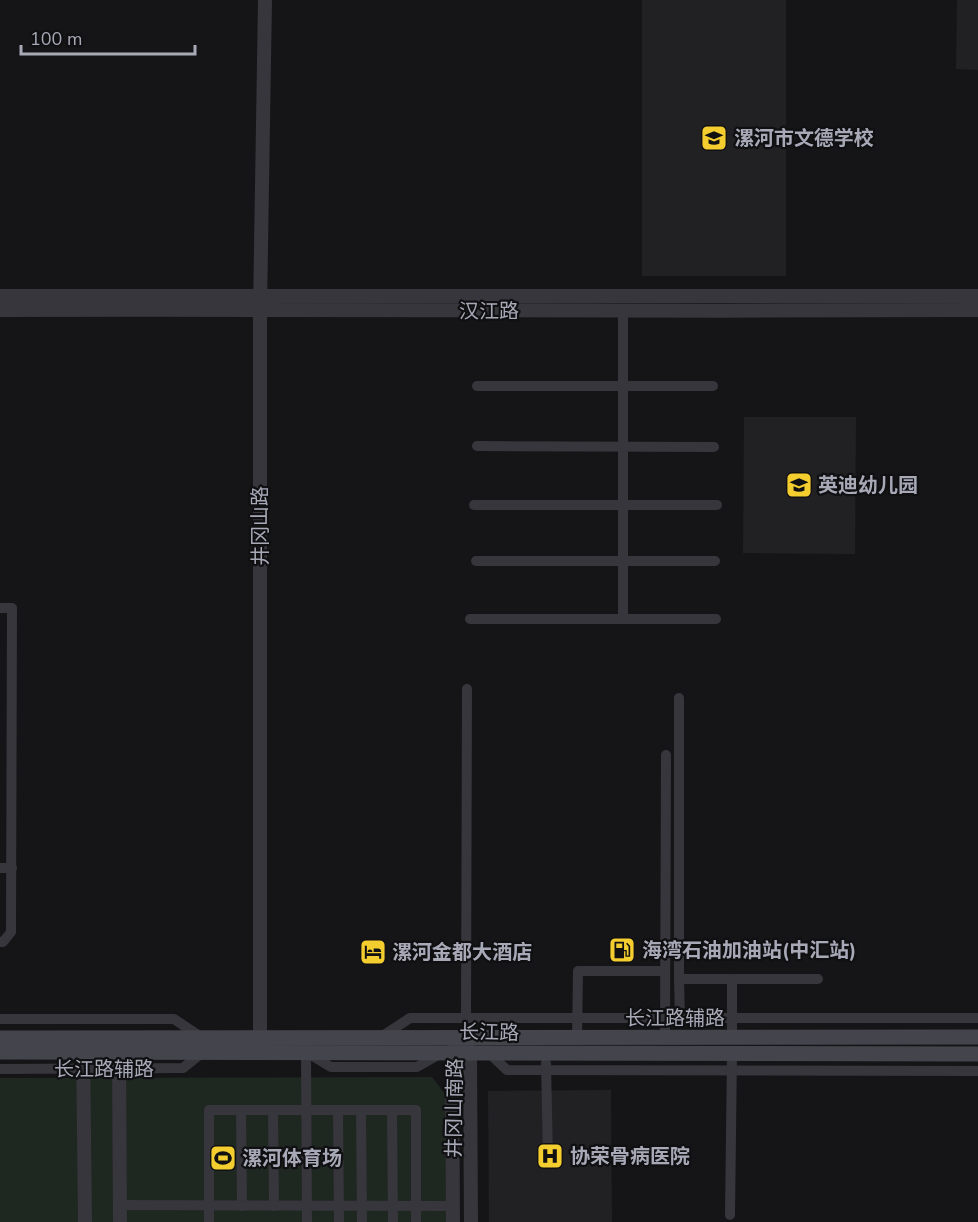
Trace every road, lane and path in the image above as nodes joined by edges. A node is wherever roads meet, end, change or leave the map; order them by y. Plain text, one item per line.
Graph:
1 (265, 0) edge
2 (0, 296) edge
3 (978, 296) edge
4 (260, 302) junction
5 (0, 310) edge
6 (978, 310) edge
7 (623, 312) junction
8 (477, 386) dead end
9 (623, 386) junction
10 (713, 386) dead end
11 (477, 446) dead end
12 (623, 446) junction
13 (714, 447) dead end
14 (474, 505) dead end
15 (623, 505) junction
16 (717, 505) dead end
17 (476, 561) dead end
18 (623, 561) junction
19 (715, 561) dead end
20 (0, 608) edge
21 (470, 619) dead end
22 (623, 619) junction
23 (716, 619) dead end
24 (6, 672) edge
25 (467, 689) dead end
26 (679, 698) dead end
27 (6, 737) edge
28 (666, 755) dead end
29 (6, 801) edge
30 (0, 868) edge
31 (12, 868) junction
32 (0, 942) edge
33 (665, 971) junction
34 (679, 979) junction
35 (732, 979) junction
36 (818, 979) dead end
37 (665, 1017) junction
38 (466, 1018) junction
39 (578, 1018) junction
40 (680, 1018) junction
41 (732, 1018) junction
42 (978, 1018) edge
43 (0, 1019) edge
44 (978, 1037) edge
45 (0, 1038) edge
46 (462, 1038) junction
47 (577, 1038) junction
48 (665, 1038) junction
49 (732, 1038) junction
50 (377, 1039) junction
51 (83, 1045) junction
52 (202, 1045) junction
53 (260, 1045) junction
54 (0, 1052) edge
55 (119, 1052) junction
56 (306, 1052) junction
57 (447, 1053) junction
58 (470, 1053) junction
59 (489, 1053) junction
60 (732, 1053) junction
61 (546, 1054) junction
62 (978, 1054) edge
63 (0, 1069) edge
64 (82, 1069) junction
65 (119, 1069) junction
66 (546, 1070) junction
67 (732, 1070) junction
68 (978, 1071) edge
69 (241, 1110) junction
70 (273, 1110) junction
71 (306, 1110) junction
72 (338, 1110) junction
73 (360, 1110) junction
74 (392, 1110) junction
75 (548, 1158) dead end
76 (120, 1205) junction
77 (209, 1206) junction
78 (242, 1206) junction
79 (274, 1206) junction
80 (306, 1206) junction
81 (339, 1206) junction
82 (362, 1206) junction
83 (393, 1206) junction
84 (416, 1206) junction
85 (453, 1206) junction
86 (729, 1215) dead end
87 (86, 1222) edge
88 (120, 1222) edge
89 (209, 1222) edge
90 (307, 1222) edge
91 (339, 1222) edge
92 (362, 1222) edge
93 (393, 1222) edge
94 (416, 1222) edge
95 (453, 1222) edge
96 (471, 1222) edge

1 - 4 street, 井冈山路
2 - 4 street, 汉江路
3 - 4 street, 汉江路
4 - 5 street, 汉江路
4 - 7 street, 汉江路
4 - 53 street, 井冈山路
6 - 7 street, 汉江路
7 - 9 street
8 - 9 street
9 - 10 street
9 - 12 street
11 - 12 street
12 - 13 street
12 - 15 street
14 - 15 street
15 - 16 street
15 - 18 street
17 - 18 street
18 - 19 street
18 - 22 street
20 - 24 street
21 - 22 street
22 - 23 street
24 - 27 street
25 - 38 street
26 - 34 street
27 - 29 street
28 - 33 street
29 - 31 street
30 - 31 street
31 - 32 street
33 - 37 street
33 - 39 street
34 - 35 street
34 - 40 street
35 - 36 street
35 - 41 street
37 - 39 street, 长江路辅路
37 - 40 street, 长江路辅路
37 - 48 street
38 - 39 street, 长江路辅路
38 - 50 street, 长江路辅路
39 - 47 street
40 - 41 street, 长江路辅路
41 - 42 street, 长江路辅路
41 - 49 street
43 - 52 street
44 - 49 main road, 长江路
45 - 51 main road, 长江路
46 - 47 main road, 长江路
46 - 50 main road, 长江路
46 - 57 street, 井冈山南路
46 - 58 street, 井冈山南路
47 - 48 main road, 长江路
48 - 49 main road, 长江路
50 - 53 main road, 长江路
51 - 52 main road, 长江路
51 - 54 main road, 长江路
51 - 55 main road, 长江路
51 - 64 street
52 - 53 main road, 长江路
52 - 55 main road, 长江路
52 - 65 street, 长江路辅路
53 - 56 main road, 长江路
55 - 65 street
56 - 57 main road, 长江路
56 - 71 street
57 - 58 main road, 长江路
57 - 85 street, 井冈山南路
58 - 59 main road, 长江路
58 - 96 street, 井冈山南路
59 - 61 main road, 长江路
59 - 66 street
60 - 61 main road, 长江路
60 - 62 main road, 长江路
60 - 67 street
61 - 66 street
63 - 64 street, 长江路辅路
64 - 65 street, 长江路辅路
64 - 87 street
65 - 76 street
66 - 67 street
66 - 75 street
67 - 68 street
67 - 86 street
69 - 70 street
69 - 77 street
69 - 78 street
70 - 71 street
70 - 79 street
71 - 72 street
71 - 80 street
72 - 73 street
72 - 81 street
73 - 74 street
73 - 82 street
74 - 83 street
74 - 84 street
76 - 77 street
76 - 88 street
77 - 78 street
77 - 89 street
78 - 79 street
79 - 80 street
80 - 81 street
80 - 90 street
81 - 82 street
81 - 91 street
82 - 83 street
82 - 92 street
83 - 84 street
83 - 93 street
84 - 85 street
84 - 94 street
85 - 95 street, 井冈山南路

